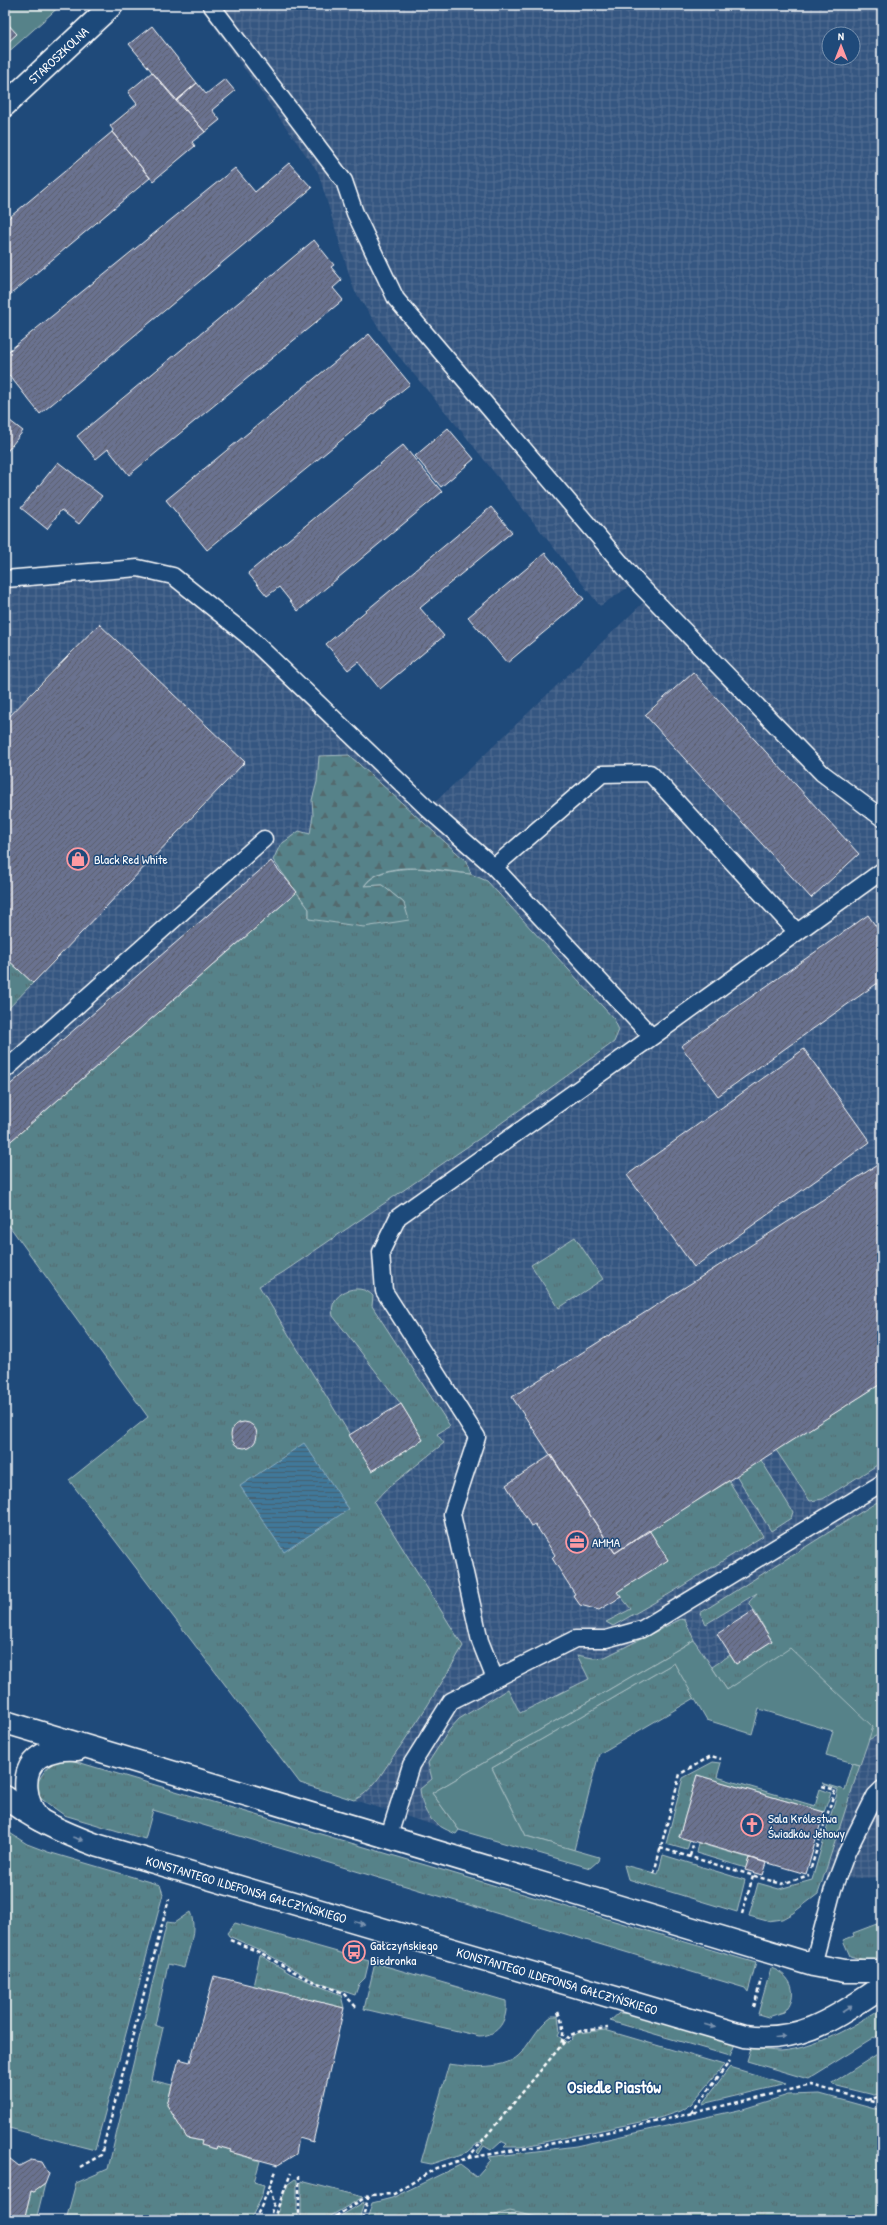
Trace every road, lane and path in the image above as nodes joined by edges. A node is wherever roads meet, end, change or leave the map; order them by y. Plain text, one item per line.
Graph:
1 (112, 5) edge
2 (211, 5) edge
3 (5, 105) edge
4 (5, 579) edge
5 (882, 818) edge
6 (264, 839) dead end
7 (494, 867) junction
8 (882, 872) edge
9 (797, 932) junction
10 (652, 1037) junction
11 (5, 1070) edge
12 (882, 1483) edge
13 (495, 1679) junction
14 (5, 1722) edge
15 (107, 1752) junction
16 (721, 1759) dead end
17 (822, 1786) dead end
18 (882, 1789) edge
19 (5, 1797) edge
20 (43, 1822) junction
21 (388, 1839) junction
22 (694, 1841) dead end
23 (660, 1848) junction
24 (690, 1856) junction
25 (654, 1873) dead end
26 (754, 1874) junction
27 (169, 1899) dead end
28 (740, 1921) dead end
29 (230, 1940) dead end
30 (813, 1965) junction
31 (882, 1971) edge
32 (763, 1972) dead end
33 (882, 1987) edge
34 (358, 2009) dead end
35 (557, 2009) dead end
36 (752, 2013) dead end
37 (612, 2028) dead end
38 (561, 2044) junction
39 (730, 2061) dead end
40 (882, 2096) edge
41 (866, 2100) junction
42 (882, 2104) edge
43 (691, 2113) junction
44 (468, 2158) junction
45 (80, 2167) dead end
46 (277, 2169) dead end
47 (291, 2173) dead end
48 (299, 2175) dead end
49 (269, 2186) junction
50 (369, 2195) junction
51 (254, 2220) edge
52 (269, 2220) edge
53 (273, 2220) edge
54 (299, 2220) edge
55 (330, 2220) edge
56 (362, 2220) edge

1 - 3 street, STAROSZKOLNA
2 - 5 lane
4 - 7 lane
6 - 11 lane
7 - 9 lane
7 - 10 lane
8 - 9 lane
9 - 10 lane
10 - 13 lane
12 - 13 lane
13 - 21 lane
14 - 15 street, KONSTANTEGO ILDEFONSA GAŁCZYŃSKIEGO
15 - 20 street, KONSTANTEGO ILDEFONSA GAŁCZYŃSKIEGO
15 - 21 street, KONSTANTEGO ILDEFONSA GAŁCZYŃSKIEGO
16 - 23 path
17 - 26 path
18 - 30 lane
19 - 20 street, KONSTANTEGO ILDEFONSA GAŁCZYŃSKIEGO
20 -> 33 street, KONSTANTEGO ILDEFONSA GAŁCZYŃSKIEGO
21 - 30 street, KONSTANTEGO ILDEFONSA GAŁCZYŃSKIEGO
22 - 24 path
23 - 24 path
23 - 25 path
24 - 26 path
26 - 28 path
27 - 45 path
29 - 34 path
30 - 31 street, KONSTANTEGO ILDEFONSA GAŁCZYŃSKIEGO
32 - 36 path
35 - 38 path
37 - 38 path
38 - 44 path
39 - 43 path
40 - 41 path
41 - 42 path
41 - 43 path
43 - 44 path
44 - 50 path
46 - 49 path
47 - 53 path
48 - 54 path
49 - 51 path
49 - 52 path
50 - 55 path
50 - 56 path

